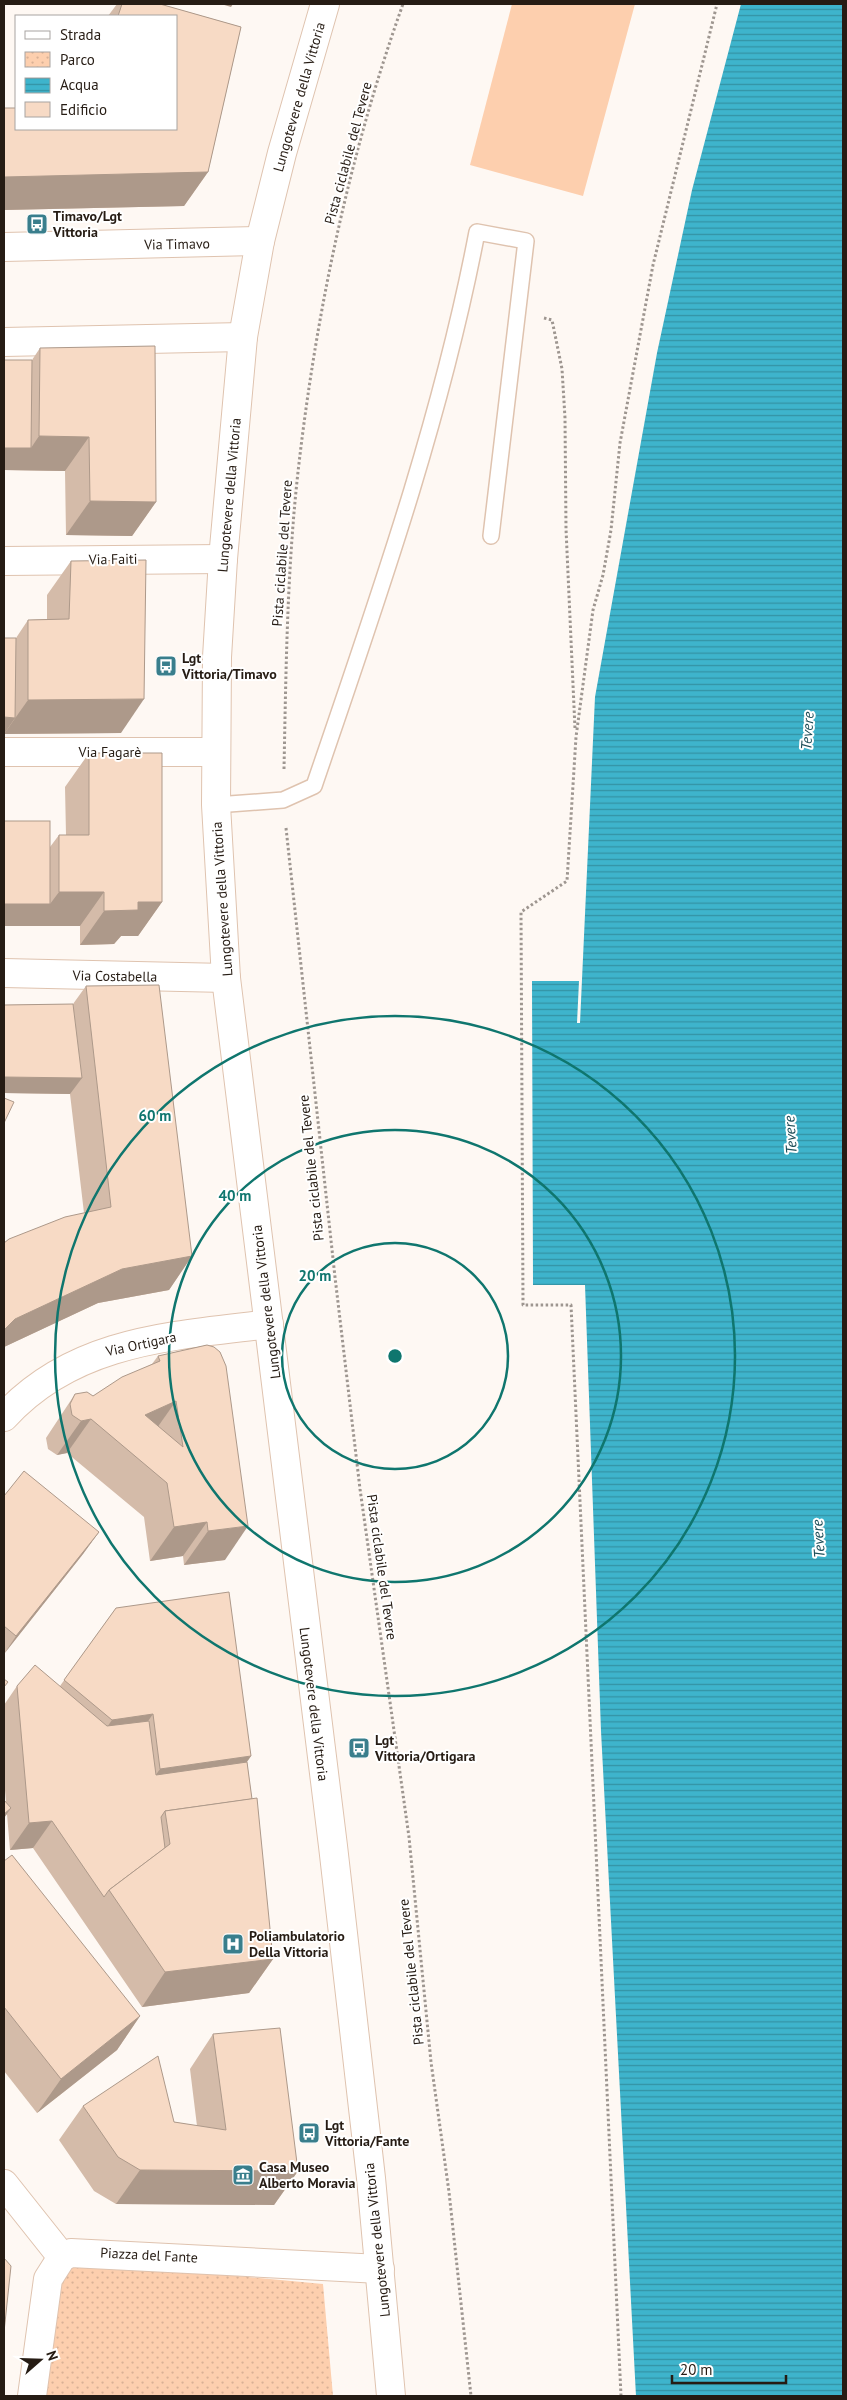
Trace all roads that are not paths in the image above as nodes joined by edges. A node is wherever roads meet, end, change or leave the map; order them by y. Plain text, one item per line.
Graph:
1 (325, 4) edge
2 (260, 241) junction
3 (4, 247) edge
4 (243, 337) junction
5 (4, 342) edge
6 (491, 536) dead end
7 (222, 559) junction
8 (4, 561) edge
9 (4, 752) edge
10 (216, 752) junction
11 (216, 804) junction
12 (4, 973) edge
13 (226, 978) junction
14 (269, 1324) junction
15 (4, 1417) edge
16 (4, 2184) edge
17 (62, 2257) junction
18 (380, 2268) junction
19 (32, 2396) edge
20 (391, 2396) edge

1 - 2 main road, Lungotevere della Vittoria
2 - 3 main road, Via Timavo
2 - 4 main road, Lungotevere della Vittoria
4 - 5 main road
4 - 7 main road, Lungotevere della Vittoria
6 - 11 lane
7 - 8 main road, Via Faiti
7 - 10 main road, Lungotevere della Vittoria
9 - 10 main road, Via Fagarè
10 - 11 main road, Lungotevere della Vittoria
11 - 13 main road, Lungotevere della Vittoria
12 - 13 main road, Via Costabella
13 - 14 main road, Lungotevere della Vittoria
14 - 15 main road, Via Ortigara
14 - 18 main road, Lungotevere della Vittoria
16 - 17 main road
17 - 18 main road, Piazza del Fante
17 - 19 main road
18 - 20 main road, Lungotevere della Vittoria

